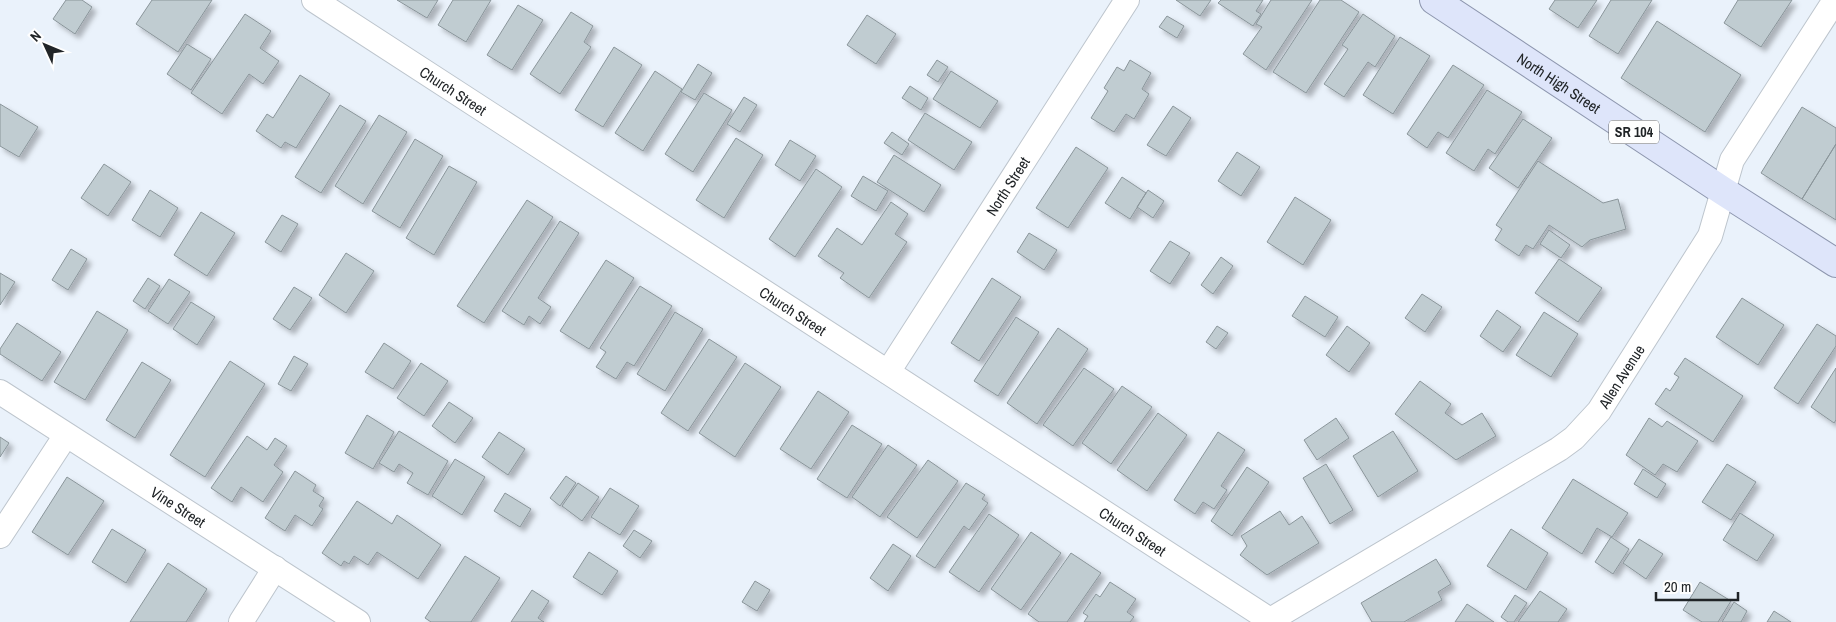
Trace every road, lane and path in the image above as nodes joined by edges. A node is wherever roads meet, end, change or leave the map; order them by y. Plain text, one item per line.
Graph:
1 (314, 0) edge
2 (1127, 0) edge
3 (1434, 0) edge
4 (1835, 0) edge
5 (1723, 191) junction
6 (1836, 262) edge
7 (888, 372) junction
8 (0, 392) edge
9 (66, 436) junction
10 (0, 536) edge
11 (275, 568) junction
12 (1270, 621) edge
13 (241, 622) edge
14 (358, 622) edge

1 - 7 street, Church Street
2 - 7 street, North Street
3 - 5 main road, North High Street / SR 104
4 - 5 street, Allen Avenue
5 - 6 main road, North High Street / SR 104
5 - 12 street, Allen Avenue
7 - 12 street, Church Street
8 - 9 street, Vine Street
9 - 10 street
9 - 11 street, Vine Street
11 - 13 street
11 - 14 street, Vine Street

